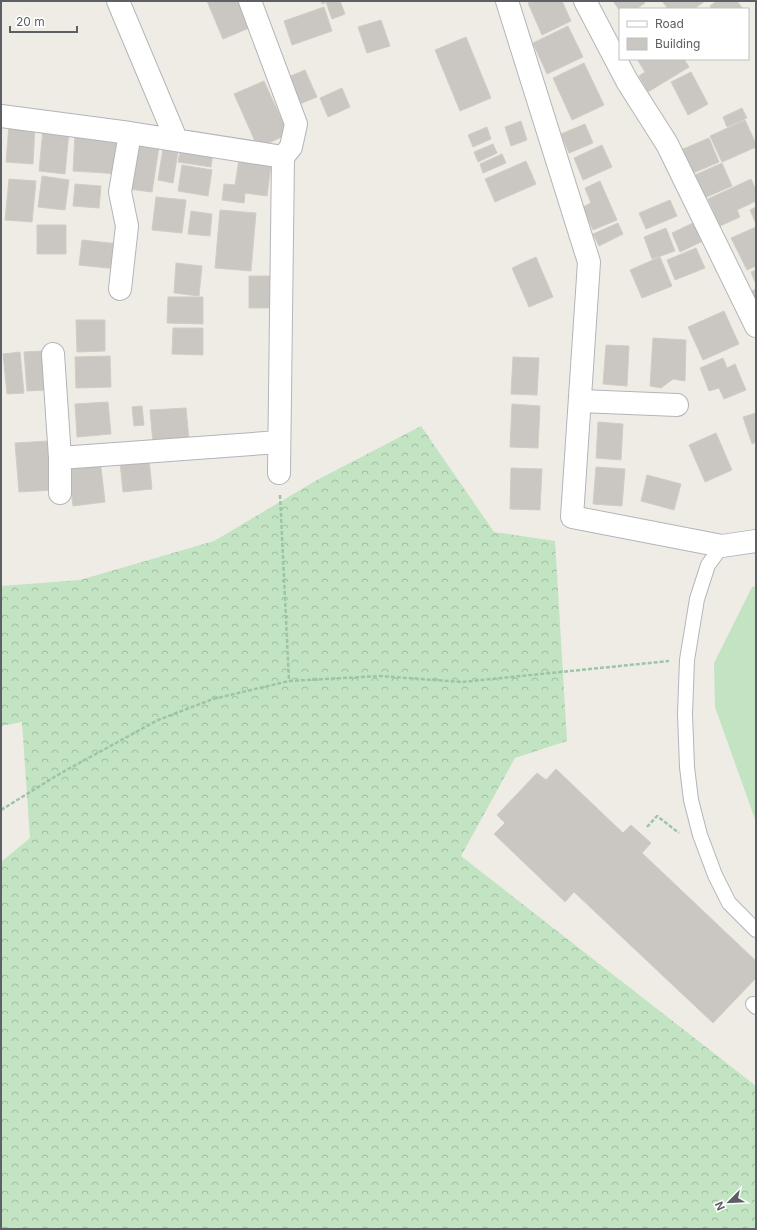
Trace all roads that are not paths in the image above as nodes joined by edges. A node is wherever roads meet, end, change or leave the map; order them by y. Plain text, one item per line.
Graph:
1 (118, 1) edge
2 (250, 1) edge
3 (507, 1) edge
4 (585, 1) edge
5 (1, 116) edge
6 (130, 133) junction
7 (176, 139) junction
8 (283, 157) junction
9 (120, 289) dead end
10 (756, 326) edge
11 (53, 354) dead end
12 (580, 401) junction
13 (678, 405) dead end
14 (279, 442) junction
15 (60, 458) junction
16 (279, 473) road end
17 (60, 493) dead end
18 (756, 541) edge
19 (722, 546) junction
20 (756, 930) edge

1 - 7 street
2 - 8 street
3 - 12 street
4 - 10 street
5 - 6 street
6 - 7 street
6 - 9 street
7 - 8 street
8 - 14 street
11 - 15 street
12 - 13 street
12 - 19 street
14 - 15 street
14 - 16 street
15 - 17 street
18 - 19 street
19 - 20 lane

